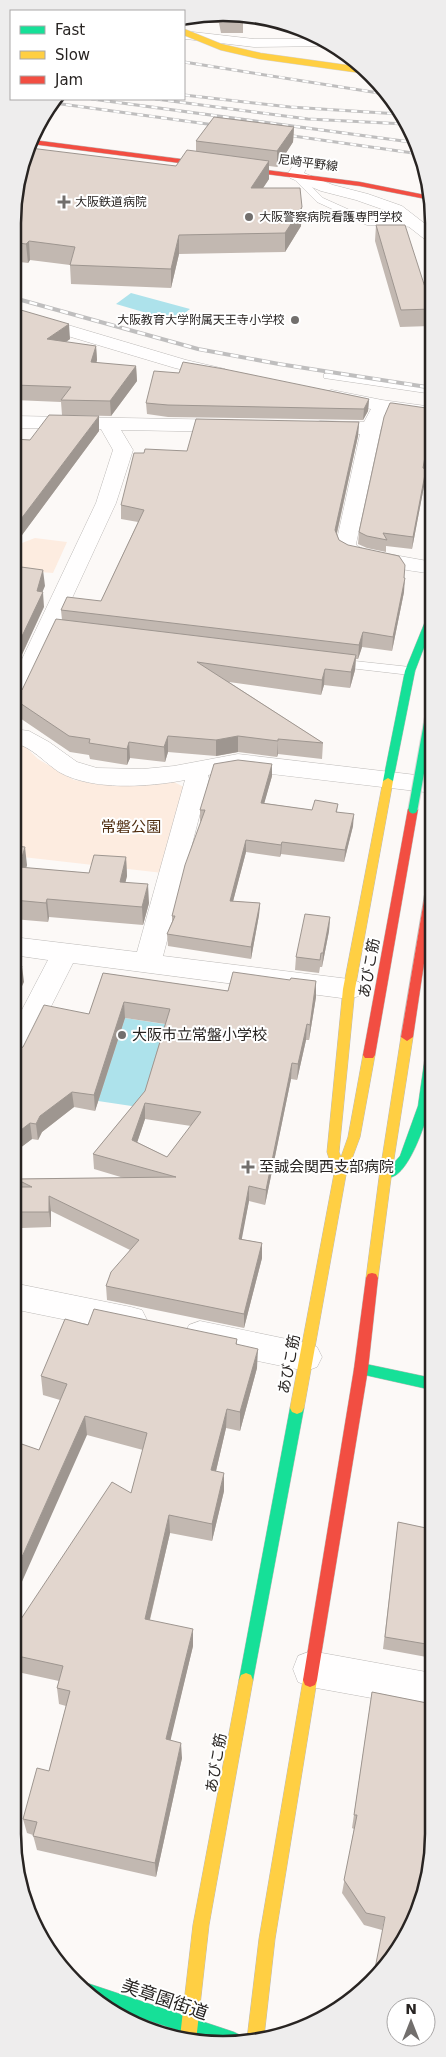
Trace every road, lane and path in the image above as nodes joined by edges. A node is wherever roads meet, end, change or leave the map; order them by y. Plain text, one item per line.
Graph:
1 (201, 23) dead end
2 (191, 24) edge
3 (185, 33) edge
4 (185, 33) edge
5 (207, 37) junction
6 (314, 43) edge
7 (342, 60) edge
8 (355, 70) edge
9 (43, 133) edge
10 (38, 143) edge
11 (298, 170) junction
12 (423, 194) edge
13 (416, 224) junction
14 (425, 231) edge
15 (21, 316) edge
16 (328, 376) dead end
17 (240, 377) edge
18 (425, 390) edge
19 (316, 393) edge
20 (382, 406) junction
21 (425, 412) edge
22 (21, 422) edge
23 (110, 423) junction
24 (246, 426) edge
25 (304, 427) edge
26 (371, 428) junction
27 (425, 567) edge
28 (425, 633) edge
29 (324, 661) edge
30 (410, 671) junction
31 (21, 687) edge
32 (21, 736) edge
33 (425, 745) edge
34 (194, 770) junction
35 (388, 779) junction
36 (425, 784) edge
37 (425, 918) edge
38 (21, 947) edge
39 (65, 952) junction
40 (148, 962) junction
41 (349, 989) junction
42 (21, 1039) edge
43 (425, 1099) edge
44 (340, 1175) junction
45 (385, 1178) junction
46 (21, 1298) edge
47 (306, 1357) junction
48 (361, 1369) junction
49 (425, 1383) edge
50 (311, 1668) junction
51 (425, 1690) edge
52 (104, 1997) edge
53 (189, 2026) junction
54 (188, 2033) edge
55 (256, 2033) edge
56 (218, 2036) edge

1 - 5 street
2 - 7 main road
3 - 5 street
4 - 8 main road, bridge
5 - 6 street
9 - 11 main road, 尼崎平野線
10 - 11 main road, 尼崎平野線
11 - 12 main road, 尼崎平野線
11 - 13 street
11 - 13 lane
13 - 14 street
15 - 17 street
16 - 18 lane
19 - 20 street
20 - 21 street
20 - 26 street
22 - 23 street
23 - 24 street
23 - 31 street
25 - 26 street
26 - 27 street
28 - 30 main road
29 - 30 lane
30 - 35 main road
32 - 34 street
33 - 44 main road, あびこ筋, bridge
34 - 35 street
34 - 40 street
35 - 36 street
35 - 41 main road
37 - 45 main road
38 - 39 street
39 - 40 street
39 - 42 street
40 - 41 street
41 - 44 main road
43 - 45 main road
44 - 47 main road, あびこ筋
45 - 48 main road
46 - 47 street
47 - 53 main road, あびこ筋
48 - 49 main road
48 - 50 main road
50 - 51 street
50 - 55 main road
52 - 53 main road, 美章園街道
53 - 54 main road, あびこ筋
53 - 56 main road, 美章園街道

